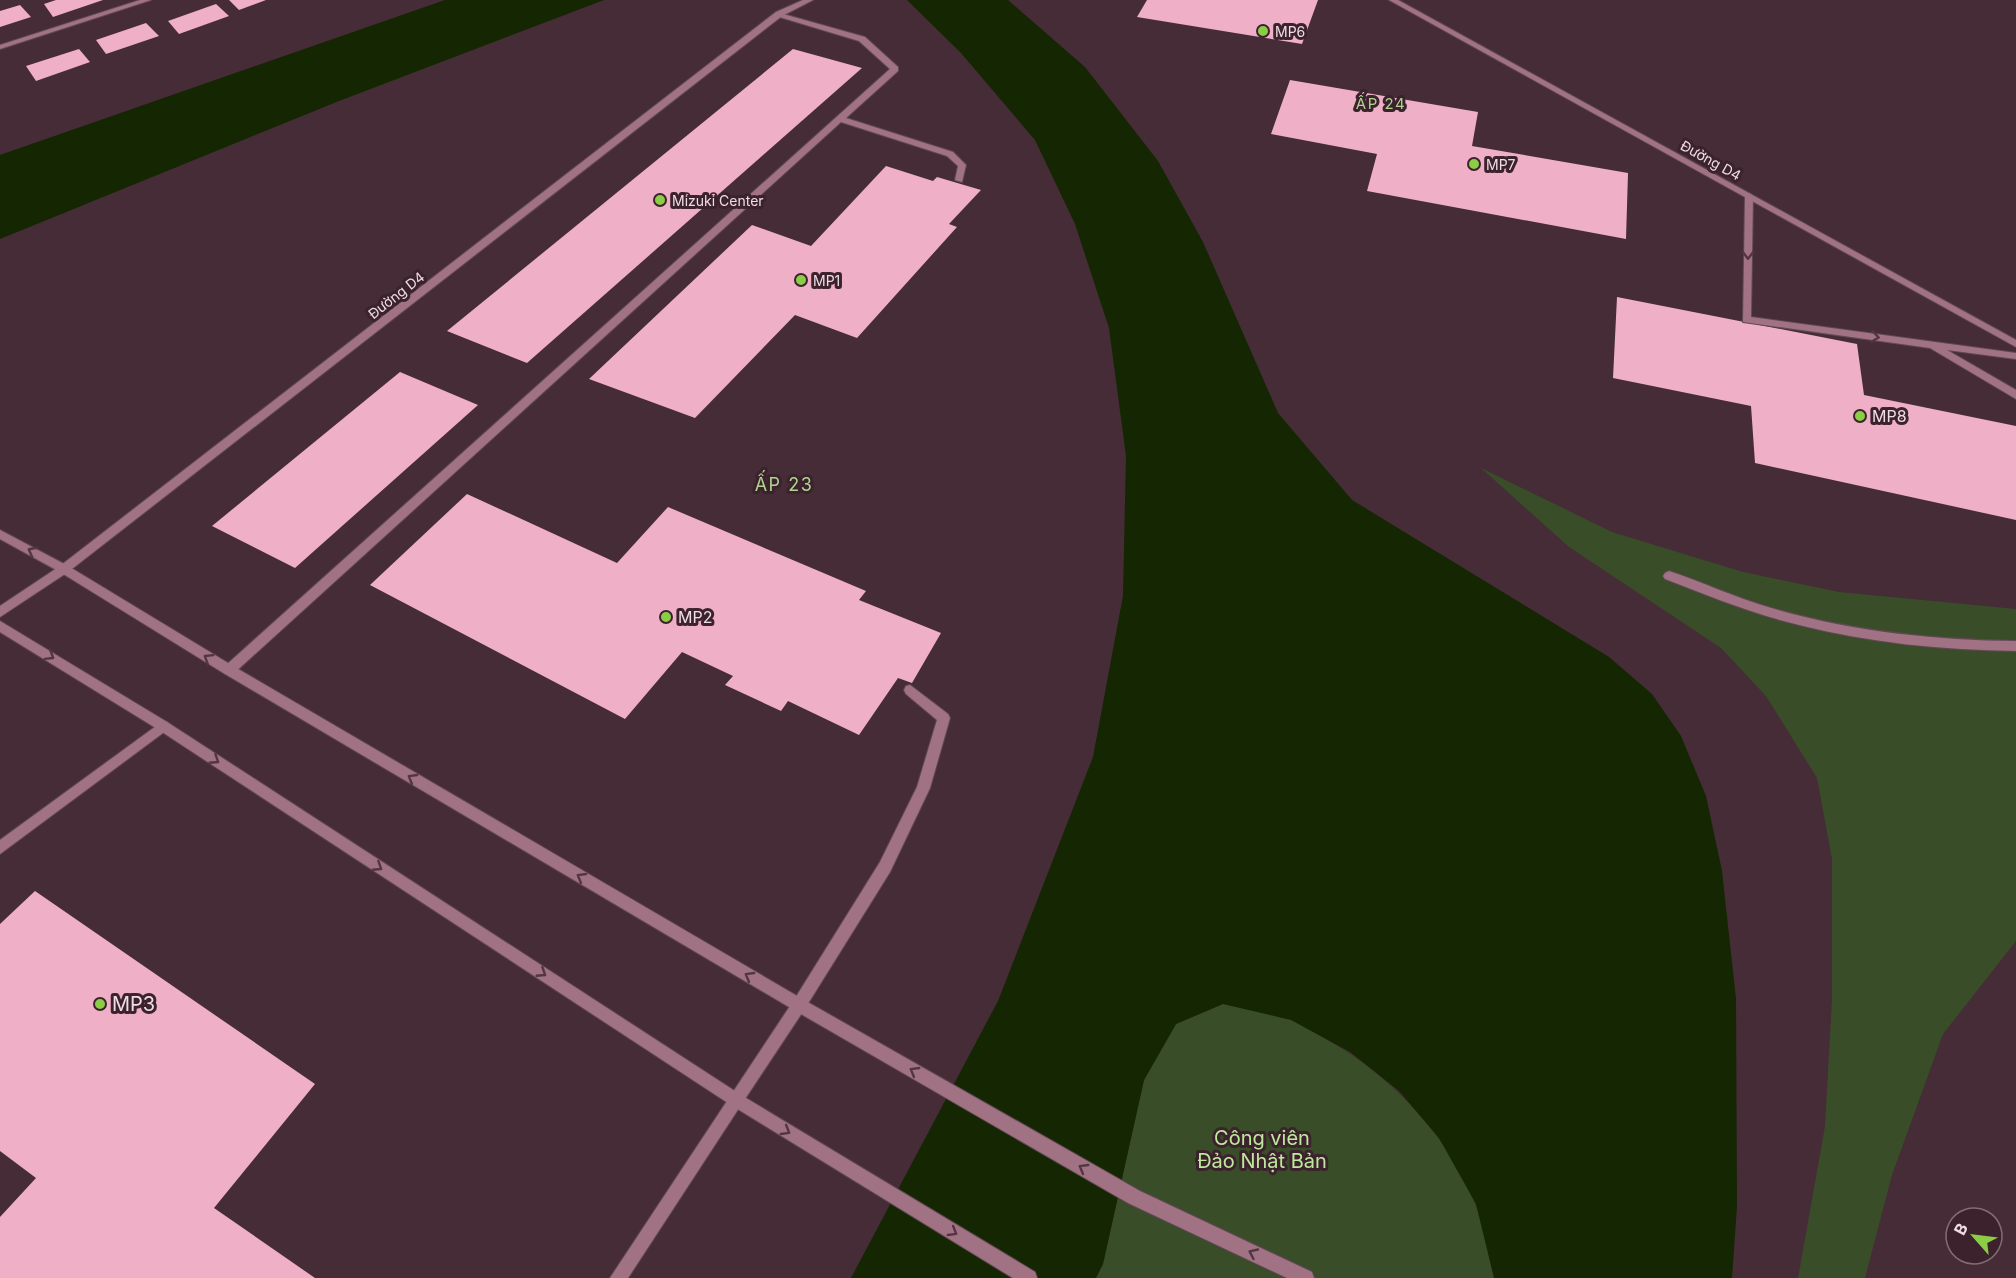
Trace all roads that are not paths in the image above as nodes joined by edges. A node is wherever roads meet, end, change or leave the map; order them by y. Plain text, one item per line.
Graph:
1 (147, 0) edge
2 (809, 0) edge
3 (1393, 0) edge
4 (779, 14) junction
5 (0, 47) edge
6 (841, 119) junction
7 (959, 180) dead end
8 (1749, 196) junction
9 (2016, 344) edge
10 (1929, 345) junction
11 (2016, 356) edge
12 (2016, 395) edge
13 (0, 534) edge
14 (64, 568) junction
15 (1669, 576) dead end
16 (0, 612) edge
17 (0, 626) edge
18 (2016, 646) edge
19 (229, 670) junction
20 (909, 690) dead end
21 (163, 726) junction
22 (0, 848) edge
23 (799, 1005) junction
24 (736, 1100) junction
25 (618, 1278) edge
26 (1029, 1278) edge
27 (1306, 1278) edge

1 - 5 street
2 - 4 street, Đường D4
3 - 8 street, Đường D4
4 - 6 street
4 - 14 street, Đường D4
6 - 7 street
6 - 19 street
8 - 9 street, Đường D4
8 -> 10 street
10 - 11 street
10 - 12 street
14 -> 13 street
14 - 16 street, Đường D4
19 -> 14 street
15 - 18 street
17 -> 21 street
23 -> 19 street
20 - 23 street
21 - 22 street
21 -> 24 street
23 - 24 street
27 -> 23 street
24 - 25 street
24 -> 26 street

